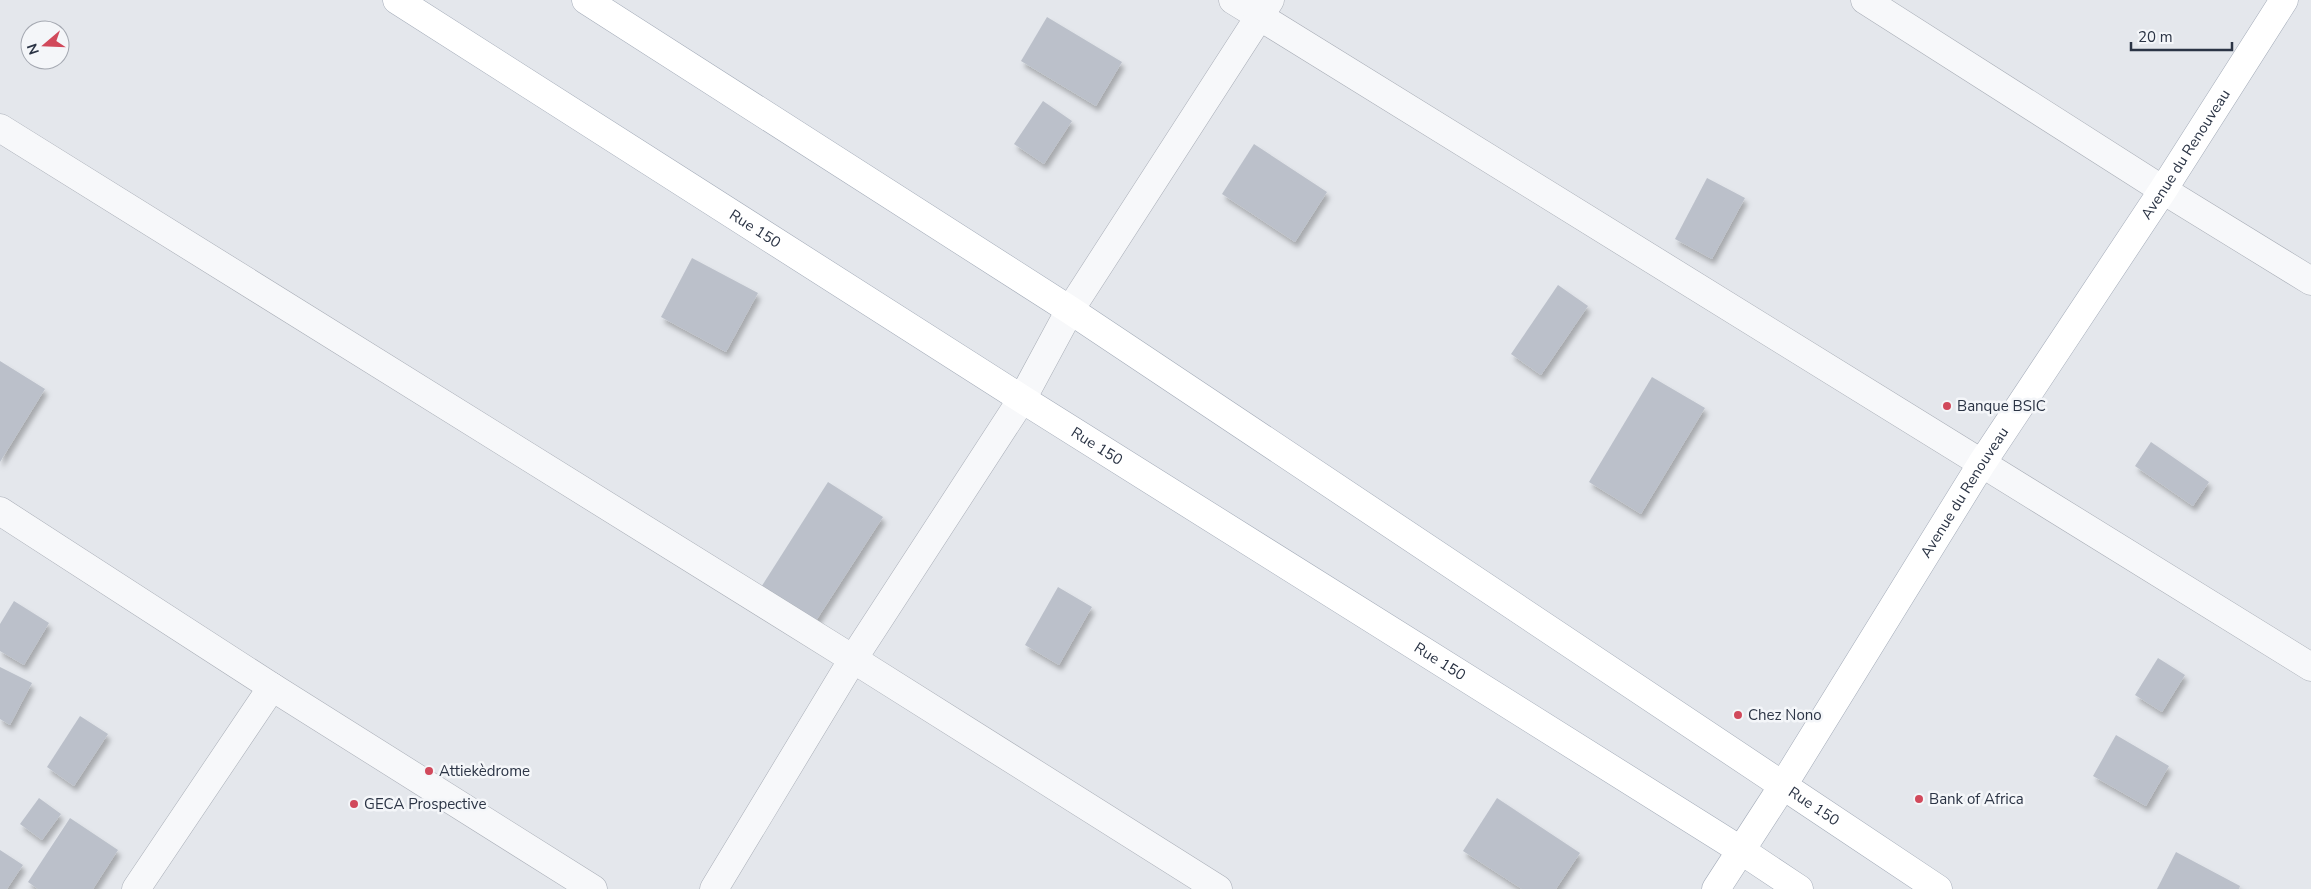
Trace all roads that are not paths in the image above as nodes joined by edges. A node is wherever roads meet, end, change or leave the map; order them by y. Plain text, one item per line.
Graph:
1 (398, 0) edge
2 (586, 0) edge
3 (1233, 0) edge
4 (1865, 0) edge
5 (2284, 0) edge
6 (1264, 8) edge
7 (0, 128) edge
8 (2163, 190) junction
9 (2311, 281) edge
10 (1070, 310) junction
11 (1022, 399) junction
12 (1982, 464) junction
13 (0, 511) edge
14 (853, 659) junction
15 (2311, 667) edge
16 (272, 687) junction
17 (1782, 787) junction
18 (1742, 851) junction
19 (136, 889) edge
20 (594, 889) edge
21 (714, 889) edge
22 (1218, 889) edge
23 (1716, 889) edge
24 (1799, 889) edge
25 (1938, 889) edge

1 - 11 main road, Rue 150
2 - 10 main road, Rue 150
3 - 6 street
4 - 8 street
5 - 8 main road, Avenue du Renouveau
6 - 10 street
6 - 12 street
7 - 14 street
8 - 9 street
8 - 12 main road, Avenue du Renouveau
10 - 11 street
10 - 17 main road, Rue 150
11 - 14 street
11 - 18 main road, Rue 150
12 - 15 street
12 - 17 main road, Avenue du Renouveau
13 - 16 street
14 - 21 street
14 - 22 street
16 - 19 street
16 - 20 street
17 - 18 main road, Avenue du Renouveau
17 - 25 main road, Rue 150
18 - 23 main road, Avenue du Renouveau
18 - 24 main road, Rue 150

